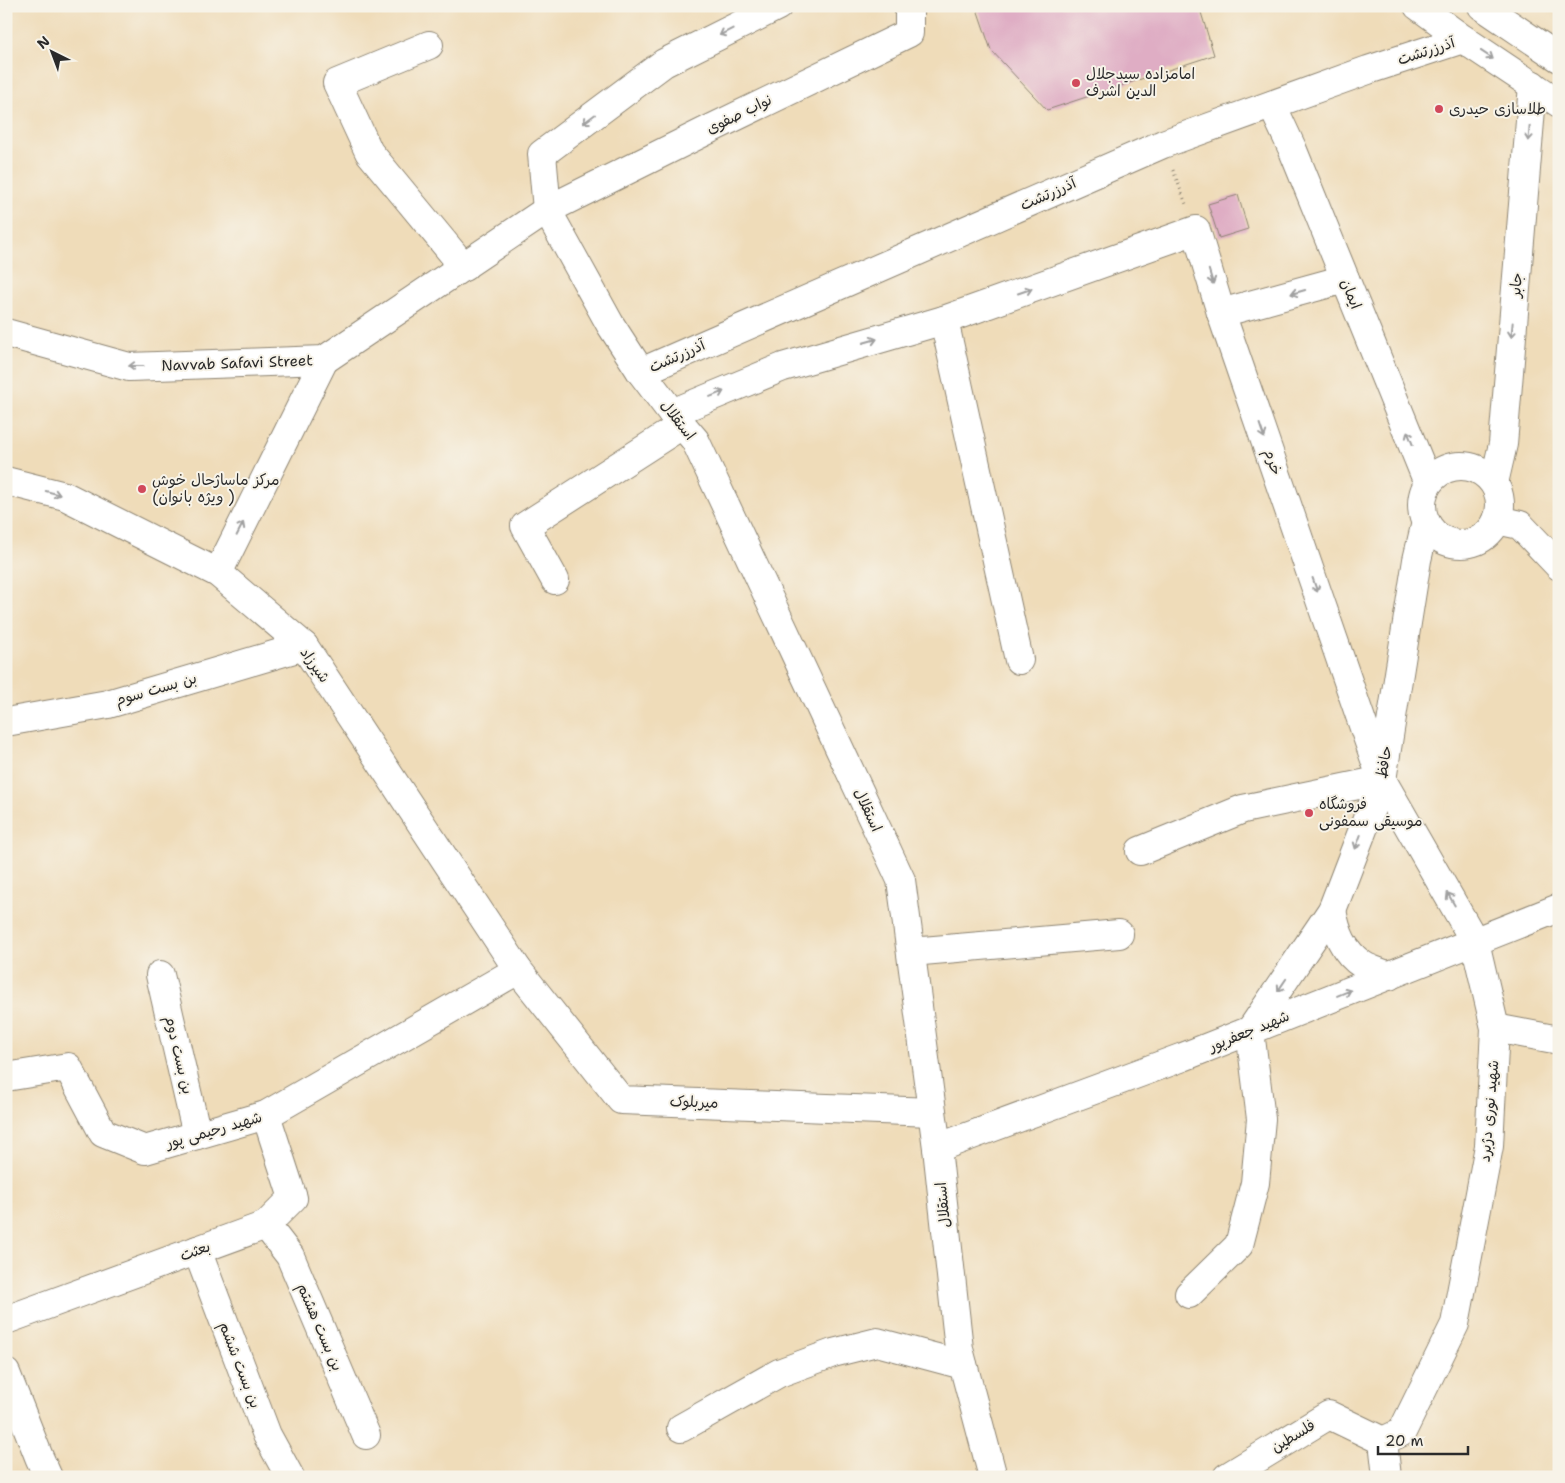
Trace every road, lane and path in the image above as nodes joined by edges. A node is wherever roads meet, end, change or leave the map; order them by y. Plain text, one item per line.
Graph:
1 (909, 6) edge
2 (1418, 6) edge
3 (772, 8) edge
4 (1497, 11) edge
5 (1463, 39) junction
6 (429, 45) dead end
7 (1559, 58) edge
8 (1533, 85) junction
9 (1559, 103) edge
10 (1272, 105) junction
11 (1163, 144) junction
12 (547, 210) junction
13 (1196, 230) junction
14 (464, 267) junction
15 (1345, 279) junction
16 (1222, 313) junction
17 (944, 320) junction
18 (6, 333) edge
19 (324, 360) junction
20 (641, 372) junction
21 (677, 419) junction
22 (6, 481) edge
23 (1428, 483) junction
24 (1494, 484) junction
25 (1498, 520) junction
26 (1426, 522) junction
27 (1559, 566) edge
28 (218, 573) junction
29 (554, 580) dead end
30 (304, 646) junction
31 (1019, 660) dead end
32 (6, 722) edge
33 (1382, 780) junction
34 (1140, 851) dead end
35 (1559, 908) edge
36 (1332, 910) junction
37 (1119, 934) dead end
38 (1475, 942) junction
39 (911, 952) junction
40 (518, 970) junction
41 (160, 975) dead end
42 (1389, 976) junction
43 (1495, 1028) junction
44 (1250, 1031) junction
45 (1559, 1040) edge
46 (6, 1077) edge
47 (932, 1112) junction
48 (266, 1115) junction
49 (197, 1135) junction
50 (937, 1148) junction
51 (266, 1225) junction
52 (197, 1250) junction
53 (1189, 1294) dead end
54 (6, 1320) edge
55 (963, 1365) junction
56 (6, 1373) edge
57 (681, 1428) dead end
58 (366, 1435) dead end
59 (1383, 1441) junction
60 (48, 1477) edge
61 (290, 1477) edge
62 (993, 1477) edge
63 (1227, 1477) edge
64 (1387, 1477) edge

1 - 12 street, نواب صفوی
2 - 5 street
3 -> 12 street
4 - 7 street
5 -> 8 street
5 - 10 street, آذرزرتشت
6 - 14 street
8 - 9 street
8 -> 24 street, جابر
10 - 11 street, آذرزرتشت
10 - 15 street, ایمان
11 - 13 path
11 - 20 street, آذرزرتشت
12 - 14 street, Navvab Safavi Street
12 - 20 street, استقلال
13 -> 16 street, خرم
17 -> 13 street
14 - 19 street, Navvab Safavi Street
15 -> 16 street
23 -> 15 street, ایمان
16 -> 33 street, خرم
21 -> 17 street
17 - 31 street
19 -> 18 street, Navvab Safavi Street
28 -> 19 street
20 - 21 street, استقلال
21 - 29 street
21 - 39 street, استقلال
22 -> 28 street, شیرزاد
23 - 24 street
23 - 26 street
24 - 25 street
25 - 26 street
25 - 27 street
26 - 33 street, حافظ
28 - 30 street, شیرزاد
30 - 32 street, بن بست سوم
30 - 40 street, شیرزاد
33 - 34 street
33 -> 36 street, حافظ
38 -> 33 street, شهید نوری دژبرد
35 - 38 street, شهید جعفرپور
36 - 42 street
36 -> 44 street, حافظ
37 - 39 street
38 - 42 street, شهید جعفرپور
38 - 43 street, شهید نوری دژبرد
39 - 47 street, استقلال
40 - 47 street, میربلوک
40 - 48 street, شهید رحیمی پور
41 - 49 street, بن بست دوم
44 -> 42 street, شهید جعفرپور
43 - 45 street
43 - 59 street, شهید نوری دژبرد
44 - 50 street, شهید جعفرپور
44 - 53 street
46 - 49 street, شهید رحیمی پور
47 - 50 street, استقلال
48 - 49 street, شهید رحیمی پور
48 - 51 street, بعثت
50 - 55 street, استقلال
51 - 52 street, بعثت
51 - 58 street, بن بست هشتم
52 - 54 street, بعثت
52 - 61 street, بن بست ششم
55 - 57 street
55 - 62 street, استقلال
56 - 60 street
59 - 63 street, فلسطین
59 - 64 street

